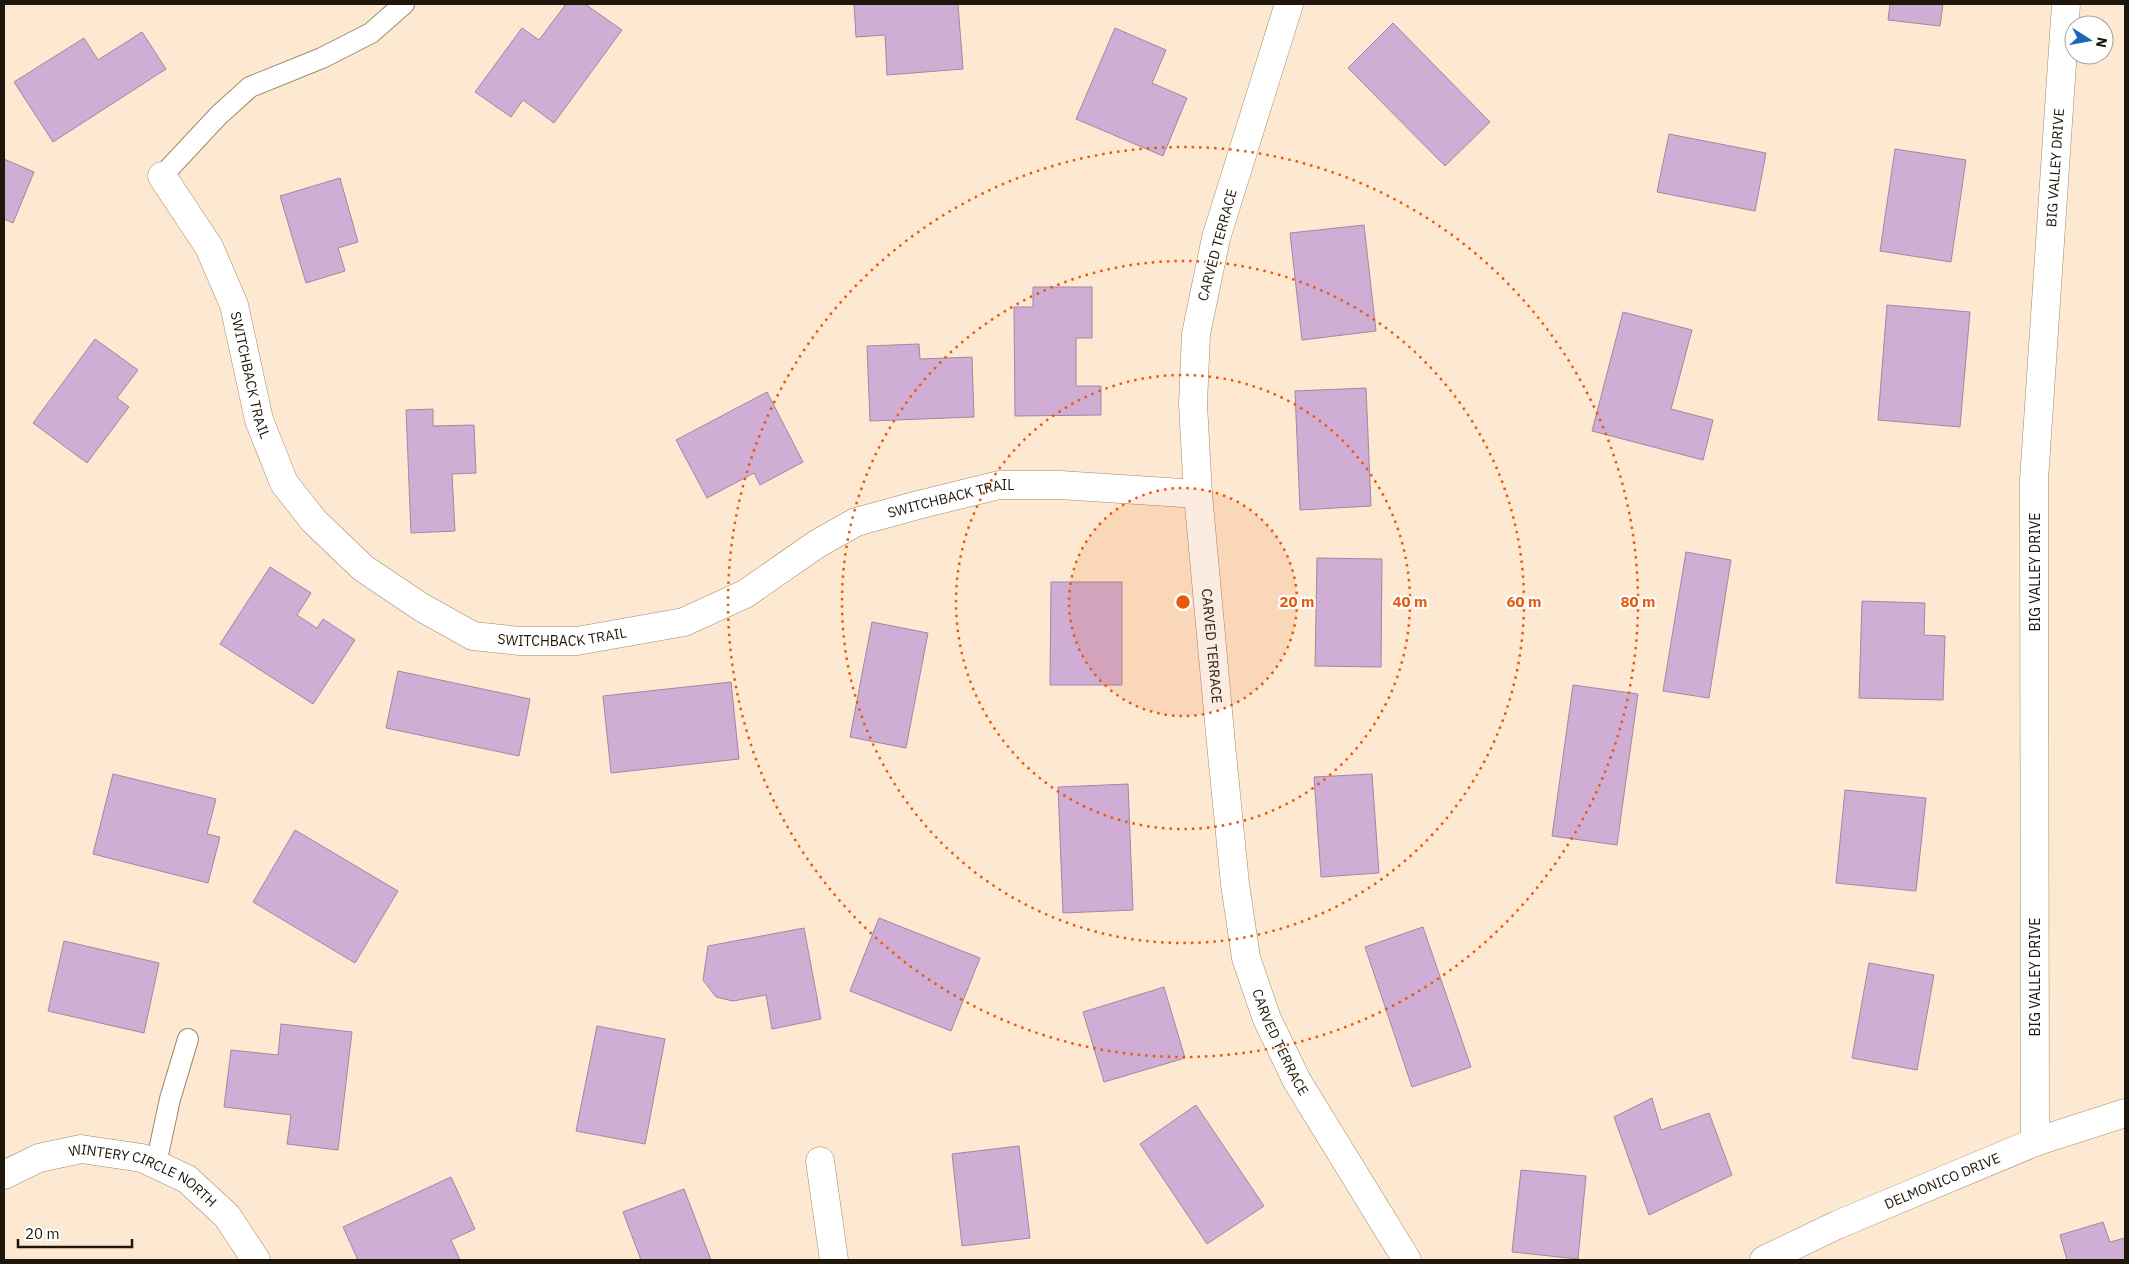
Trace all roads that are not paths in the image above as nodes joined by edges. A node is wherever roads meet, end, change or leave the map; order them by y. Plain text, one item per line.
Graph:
1 (404, 4) edge
2 (1289, 4) edge
3 (2066, 4) edge
4 (162, 176) joint
5 (1198, 494) junction
6 (188, 1039) dead end
7 (2125, 1113) edge
8 (2035, 1142) junction
9 (820, 1161) dead end
10 (156, 1164) junction
11 (4, 1175) edge
12 (256, 1260) edge
13 (834, 1260) edge
14 (1407, 1260) edge
15 (1764, 1260) edge

1 - 4 lane
2 - 5 street, CARVED TERRACE
3 - 8 street, BIG VALLEY DRIVE
4 - 5 street, SWITCHBACK TRAIL
5 - 14 street, CARVED TERRACE
6 - 10 lane
7 - 8 street, DELMONICO DRIVE
8 - 15 street, DELMONICO DRIVE
9 - 13 street
10 - 11 street, WINTERY CIRCLE NORTH
10 - 12 street, WINTERY CIRCLE NORTH

